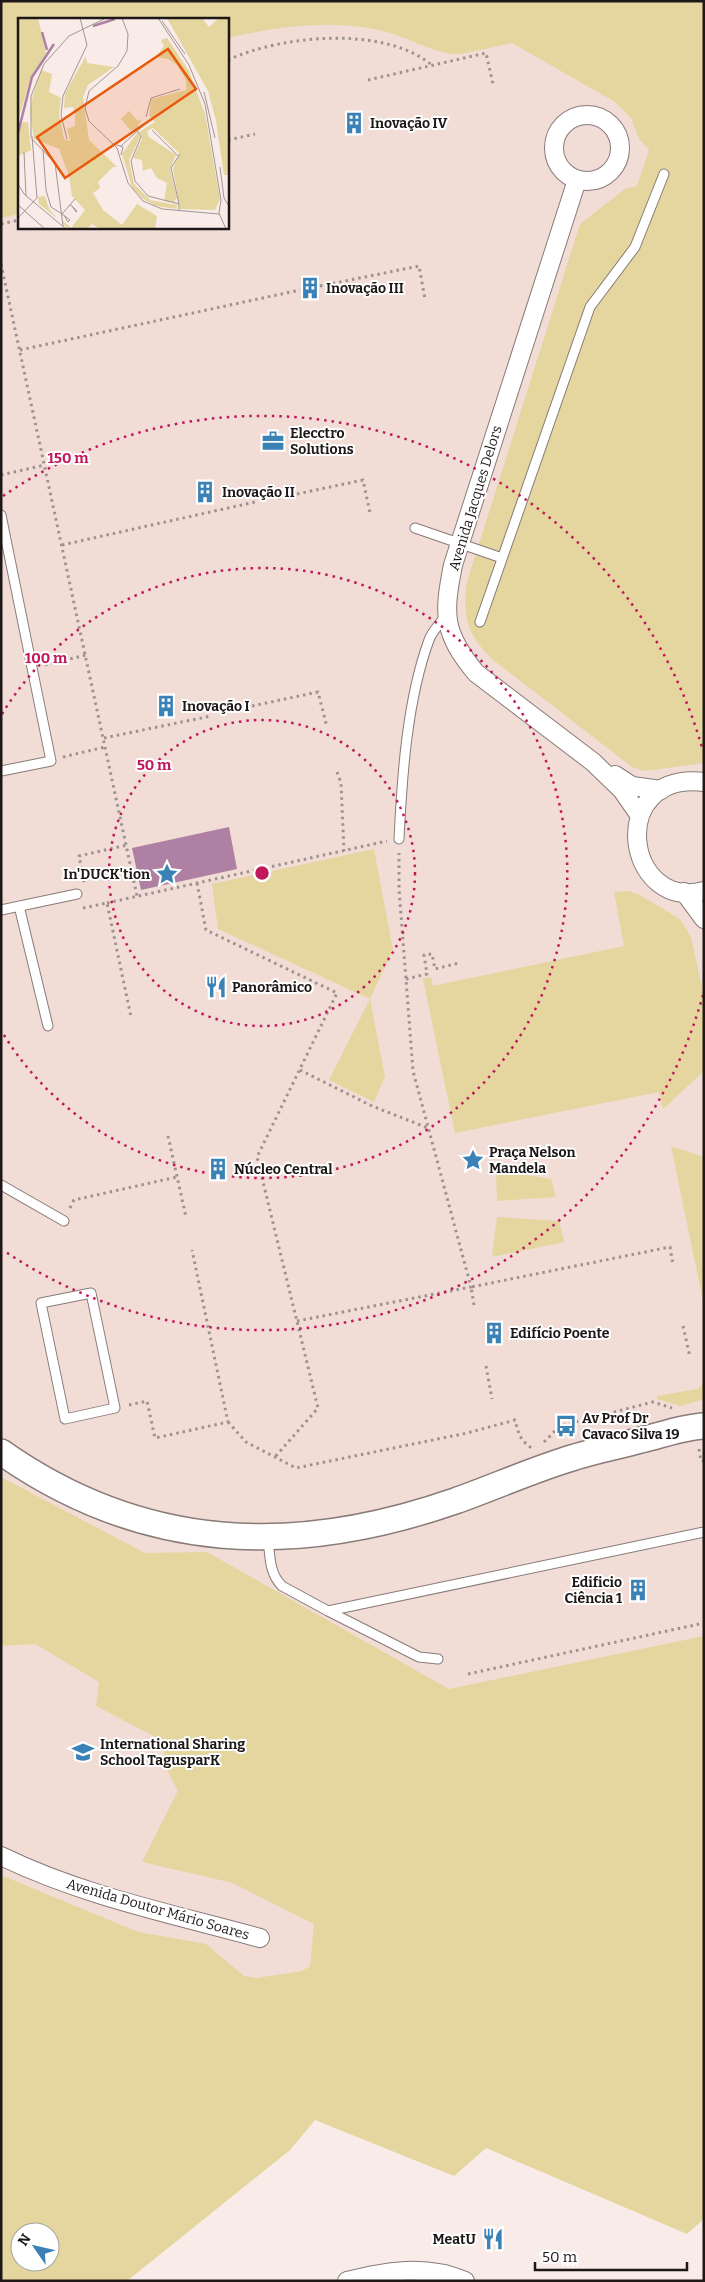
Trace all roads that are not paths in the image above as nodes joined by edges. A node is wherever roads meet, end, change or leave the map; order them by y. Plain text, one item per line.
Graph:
1 (664, 174) dead end
2 (577, 180) dead end
3 (1, 515) edge
4 (415, 528) dead end
5 (460, 544) junction
6 (502, 558) junction
7 (12, 569) junction
8 (1, 571) edge
9 (447, 614) junction
10 (480, 622) dead end
11 (593, 762) junction
12 (1, 771) edge
13 (704, 782) edge
14 (661, 790) junction
15 (640, 816) junction
16 (399, 839) road end
17 (704, 891) edge
18 (81, 892) road end
19 (684, 892) junction
20 (19, 906) junction
21 (1, 910) edge
22 (704, 919) edge
23 (48, 1026) dead end
24 (1, 1185) edge
25 (64, 1221) road end
26 (114, 1408) joint
27 (696, 1421) edge
28 (1, 1452) edge
29 (704, 1532) edge
30 (268, 1538) junction
31 (328, 1611) junction
32 (438, 1660) dead end
33 (1, 1856) edge
34 (260, 1938) dead end
35 (347, 2281) edge
36 (465, 2281) edge

1 - 6 lane
2 - 5 street, Avenida Jacques Delors
3 - 7 lane
4 - 5 lane
5 - 6 lane
5 - 9 street, Avenida Jacques Delors
6 - 10 lane
7 - 8 lane
7 - 12 lane
9 - 11 street, Avenida Jacques Delors
9 - 16 lane
11 - 14 street, Avenida Jacques Delors
11 - 15 street, Avenida Jacques Delors
13 - 14 street
14 - 15 street
15 - 19 street
17 - 19 street
18 - 20 lane
19 - 22 street
20 - 21 lane
20 - 23 lane
24 - 25 lane
26 - 26 lane
27 - 30 main road
28 - 30 main road
29 - 31 lane
30 - 31 lane
31 - 32 lane
33 - 34 street, Avenida Doutor Mário Soares
35 - 36 street

